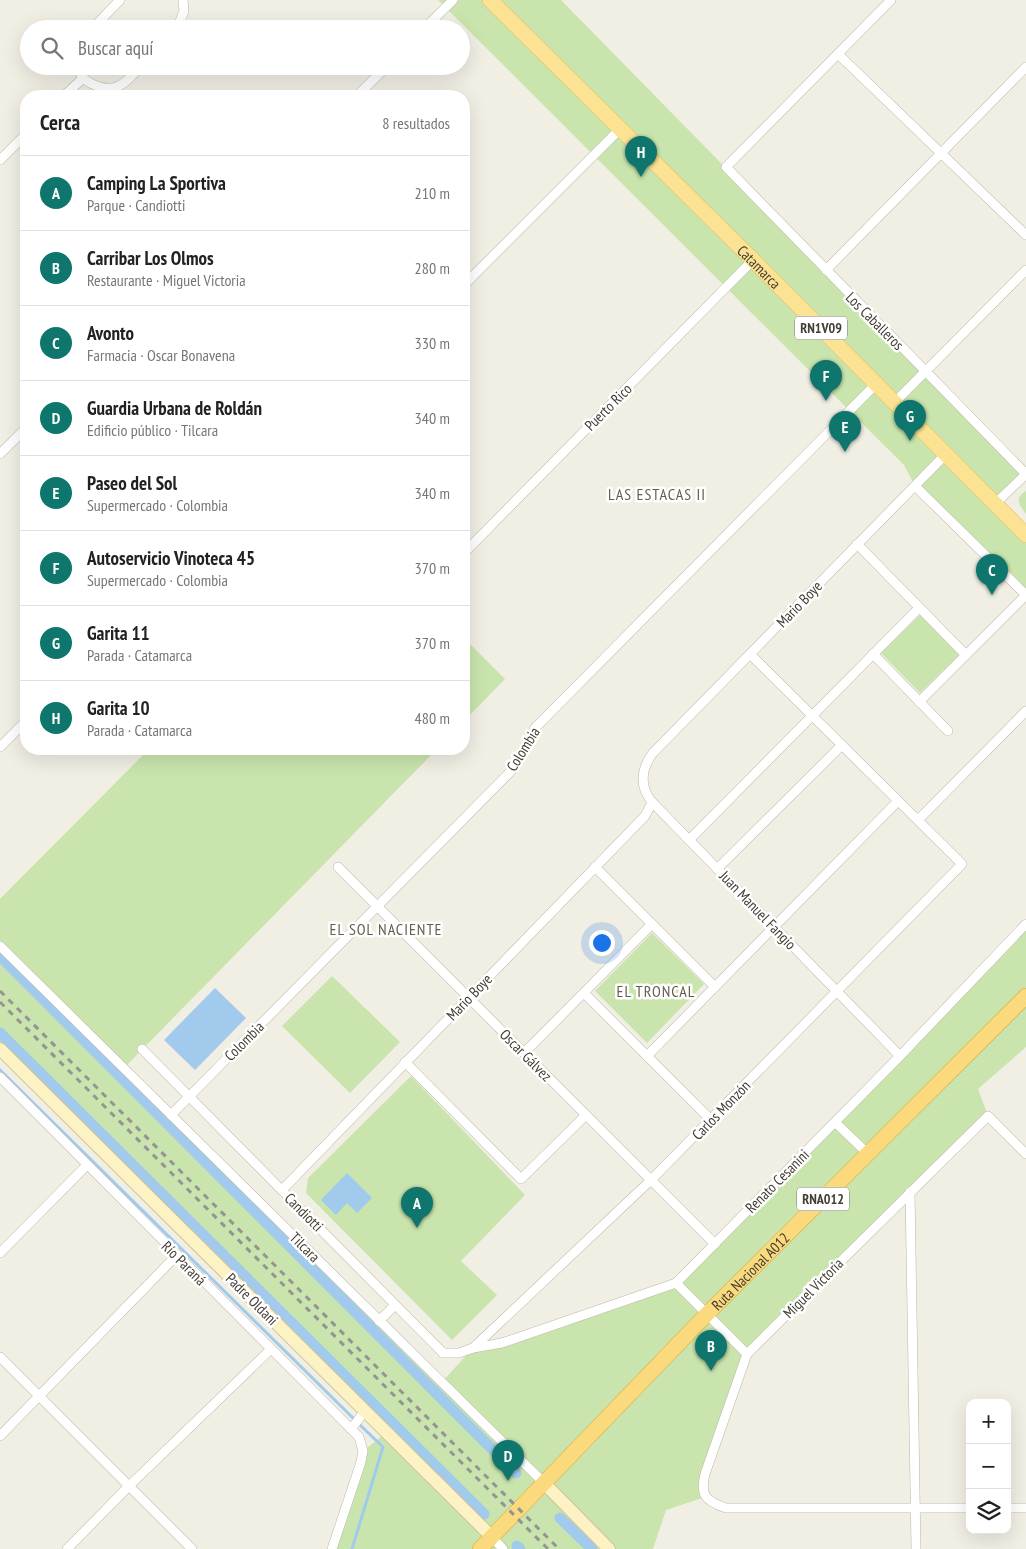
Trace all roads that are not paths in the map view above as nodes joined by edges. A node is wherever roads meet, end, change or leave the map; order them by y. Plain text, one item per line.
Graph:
1 (120, 0) edge
2 (183, 0) edge
3 (453, 0) edge
4 (490, 0) edge
5 (892, 0) edge
6 (101, 20) edge
7 (180, 20) edge
8 (433, 20) edge
9 (838, 54) junction
10 (1026, 67) edge
11 (81, 75) edge
12 (133, 75) edge
13 (378, 75) edge
14 (83, 78) junction
15 (70, 90) edge
16 (363, 90) edge
17 (620, 129) junction
18 (20, 140) edge
19 (941, 153) junction
20 (0, 160) edge
21 (1026, 235) edge
22 (753, 260) junction
23 (826, 270) junction
24 (1026, 270) edge
25 (470, 279) edge
26 (925, 372) junction
27 (876, 384) junction
28 (895, 402) junction
29 (20, 434) edge
30 (0, 454) edge
31 (946, 454) junction
32 (1026, 474) edge
33 (914, 486) junction
34 (995, 504) junction
35 (1026, 535) edge
36 (857, 544) junction
37 (470, 547) edge
38 (1026, 595) edge
39 (919, 608) junction
40 (750, 654) junction
41 (873, 654) junction
42 (966, 655) junction
43 (919, 702) junction
44 (1026, 711) edge
45 (812, 716) junction
46 (20, 727) edge
47 (948, 731) dead end
48 (842, 745) junction
49 (0, 747) edge
50 (652, 754) joint
51 (898, 801) junction
52 (652, 802) junction
53 (918, 820) junction
54 (689, 840) junction
55 (338, 867) dead end
56 (595, 867) junction
57 (717, 869) junction
58 (377, 906) junction
59 (652, 924) junction
60 (1026, 924) edge
61 (774, 927) junction
62 (0, 946) edge
63 (715, 987) junction
64 (837, 991) junction
65 (584, 993) junction
66 (1026, 996) edge
67 (468, 997) junction
68 (142, 1049) dead end
69 (0, 1050) edge
70 (524, 1053) junction
71 (647, 1056) junction
72 (900, 1056) junction
73 (405, 1062) junction
74 (0, 1077) edge
75 (189, 1096) junction
76 (171, 1115) junction
77 (586, 1115) junction
78 (711, 1120) junction
79 (835, 1122) junction
80 (868, 1154) junction
81 (1026, 1154) edge
82 (87, 1165) junction
83 (651, 1180) junction
84 (282, 1190) junction
85 (910, 1192) junction
86 (715, 1244) junction
87 (0, 1253) edge
88 (177, 1255) junction
89 (676, 1283) junction
90 (396, 1305) junction
91 (707, 1314) junction
92 (379, 1321) junction
93 (473, 1348) junction
94 (271, 1350) junction
95 (747, 1354) junction
96 (0, 1357) edge
97 (39, 1396) junction
98 (365, 1411) junction
99 (351, 1429) junction
100 (0, 1436) edge
101 (544, 1483) junction
102 (129, 1486) junction
103 (917, 1508) junction
104 (966, 1508) edge
105 (1011, 1508) edge
106 (1026, 1508) edge
107 (492, 1537) junction
108 (67, 1549) edge
109 (192, 1549) edge
110 (332, 1549) edge
111 (480, 1549) edge
112 (503, 1549) edge
113 (609, 1549) edge
114 (916, 1549) edge

1 - 6 street
2 - 7 street
3 - 8 street
4 - 17 main road, Catamarca / RN1V09
5 - 9 street
9 - 19 street
9 - 23 street, Los Caballeros
10 - 19 street
11 - 14 street
12 - 14 street
13 - 16 street
14 - 15 street
17 - 22 main road, Catamarca / RN1V09
17 - 25 street
18 - 20 street
19 - 21 street
19 - 23 street
22 - 27 main road, Catamarca / RN1V09
22 - 37 street, Puerto Rico
23 - 26 street, Los Caballeros
24 - 26 street
26 - 28 street
26 - 32 street, Los Caballeros
27 - 28 main road, Catamarca / RN1V09
27 - 58 street, Colombia
28 - 31 main road, Catamarca / RN1V09
29 - 30 street
31 - 33 street, Mario Boye
31 - 34 main road, Catamarca / RN1V09
32 - 34 street
33 - 36 street, Mario Boye
33 - 38 street
34 - 35 main road, Catamarca / RN1V09
36 - 39 street
36 - 40 street, Mario Boye
38 - 42 street
39 - 41 street
39 - 42 street
40 - 45 street
40 - 50 street, Mario Boye
41 - 43 street
41 - 45 street
42 - 43 street
43 - 47 street
44 - 53 street
45 - 48 street
45 - 54 street
46 - 49 street
48 - 51 street
48 - 57 street
50 - 52 street, Juan Manuel Fangio
51 - 53 street
51 - 61 street
52 - 54 street, Juan Manuel Fangio
52 - 56 street, Mario Boye
53 - 64 street, Carlos Monzón
54 - 57 street, Juan Manuel Fangio
55 - 58 street, Oscar Gálvez
56 - 59 street
56 - 67 street, Mario Boye
57 - 61 street, Juan Manuel Fangio
58 - 67 street, Oscar Gálvez
58 - 75 street, Colombia
59 - 63 street
59 - 65 street
60 - 72 street, Renato Cesanini
61 - 63 street
61 - 64 street, Juan Manuel Fangio
62 - 76 street, Tilcara
63 - 71 street
64 - 72 street, Juan Manuel Fangio
64 - 78 street, Carlos Monzón
65 - 70 street
65 - 71 street
66 - 80 highway, Ruta Nacional A012 / RNA012
67 - 70 street, Oscar Gálvez
67 - 73 street, Mario Boye
68 - 75 street, Candiotti
69 - 98 main road, Padre Oldani
70 - 77 street, Oscar Gálvez
71 - 78 street
72 - 79 street, Renato Cesanini
73 - 77 street
73 - 84 street, Mario Boye
74 - 82 street, Río Paraná
75 - 76 street, Colombia
75 - 84 street, Candiotti
76 - 92 street, Tilcara
77 - 83 street, Oscar Gálvez
78 - 83 street, Carlos Monzón
79 - 80 street
79 - 86 street, Renato Cesanini
80 - 91 highway, Ruta Nacional A012 / RNA012
81 - 85 street, Miguel Victoria
82 - 87 street
82 - 88 street, Río Paraná
83 - 86 street, Oscar Gálvez
83 - 93 street, Carlos Monzón
84 - 90 street, Candiotti
85 - 95 street, Miguel Victoria
85 - 103 street
86 - 89 street, Renato Cesanini
88 - 94 street, Río Paraná
88 - 97 street
89 - 91 street
89 - 93 street, Renato Cesanini
90 - 92 street
90 - 93 street, Candiotti
91 - 95 street
91 - 101 highway, Ruta Nacional A012 / RNA012
92 - 101 street, Tilcara
94 - 99 street, Río Paraná
94 - 102 street
95 - 103 street, Miguel Victoria
96 - 97 street
97 - 100 street
97 - 102 street
98 - 99 street
98 - 107 main road, Padre Oldani
99 - 110 street, Río Paraná
101 - 107 highway, Ruta Nacional A012 / RNA012
101 - 113 main road, Tilcara
102 - 108 street
102 - 109 street
103 - 104 street
103 - 114 street
105 - 106 street
107 - 111 highway, Ruta Nacional A012 / RNA012
107 - 112 street, Padre Oldani

